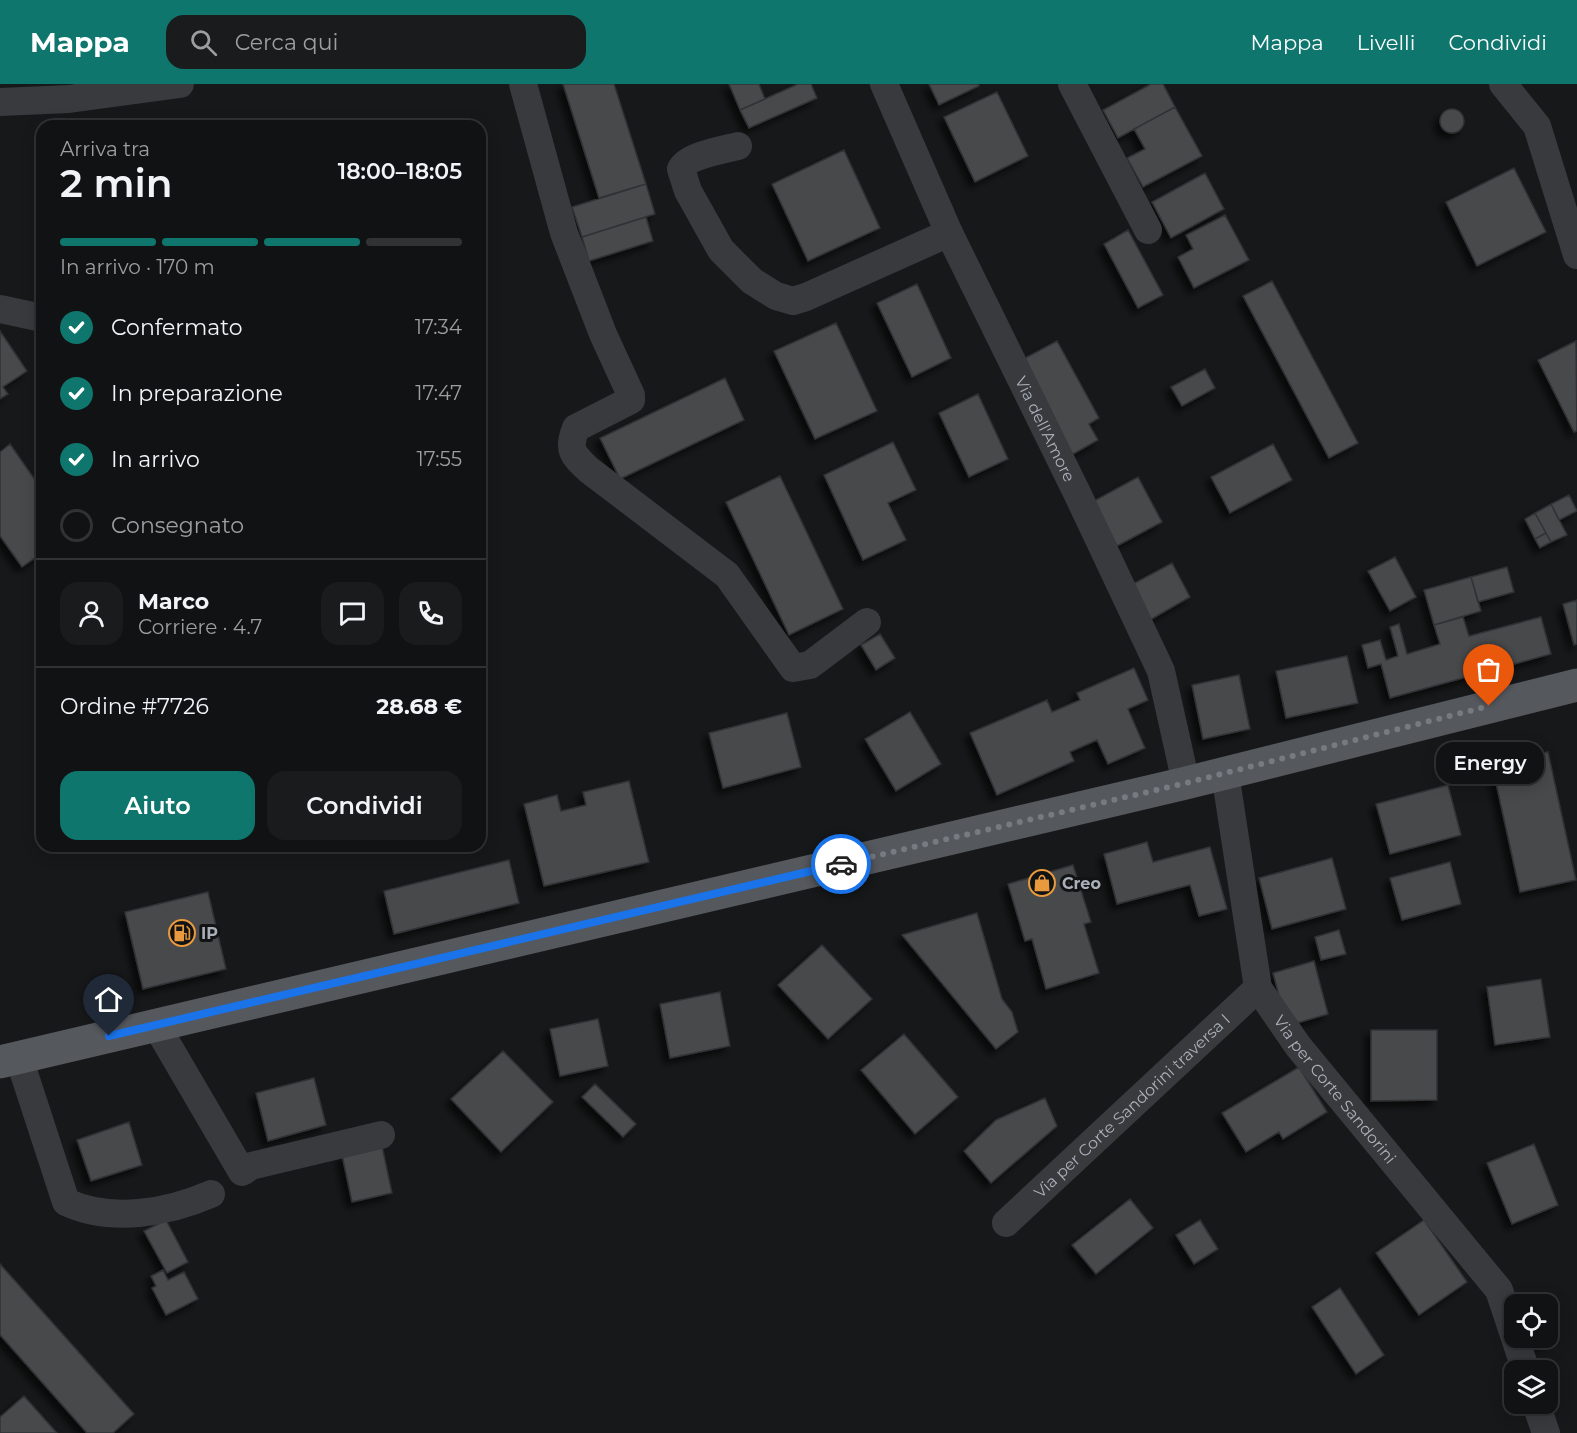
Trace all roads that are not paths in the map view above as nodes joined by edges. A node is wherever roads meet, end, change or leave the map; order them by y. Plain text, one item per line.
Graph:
1 (180, 84) edge
2 (523, 84) edge
3 (884, 84) edge
4 (1072, 84) edge
5 (1503, 84) edge
6 (124, 88) edge
7 (0, 102) edge
8 (738, 146) dead end
9 (1148, 230) dead end
10 (949, 233) junction
11 (1577, 255) edge
12 (0, 309) edge
13 (36, 317) edge
14 (867, 622) dead end
15 (1577, 685) edge
16 (1226, 772) junction
17 (1186, 783) junction
18 (1258, 988) junction
19 (156, 1026) junction
20 (10, 1060) edge
21 (381, 1135) dead end
22 (211, 1194) dead end
23 (1006, 1223) dead end
24 (1522, 1360) edge
25 (1539, 1414) edge
26 (1546, 1433) edge

1 - 6 street
2 - 14 street
3 - 10 street, Via dell'Amore
4 - 9 street
5 - 11 street
6 - 7 street
8 - 10 street
10 - 17 street, Via dell'Amore
12 - 13 street
15 - 16 main road
16 - 17 main road
16 - 18 street, Via per Corte Sandorini
17 - 19 main road
18 - 23 street, Via per Corte Sandorini traversa I
18 - 24 street, Via per Corte Sandorini
19 - 20 main road
19 - 21 street
20 - 22 street
25 - 26 street

